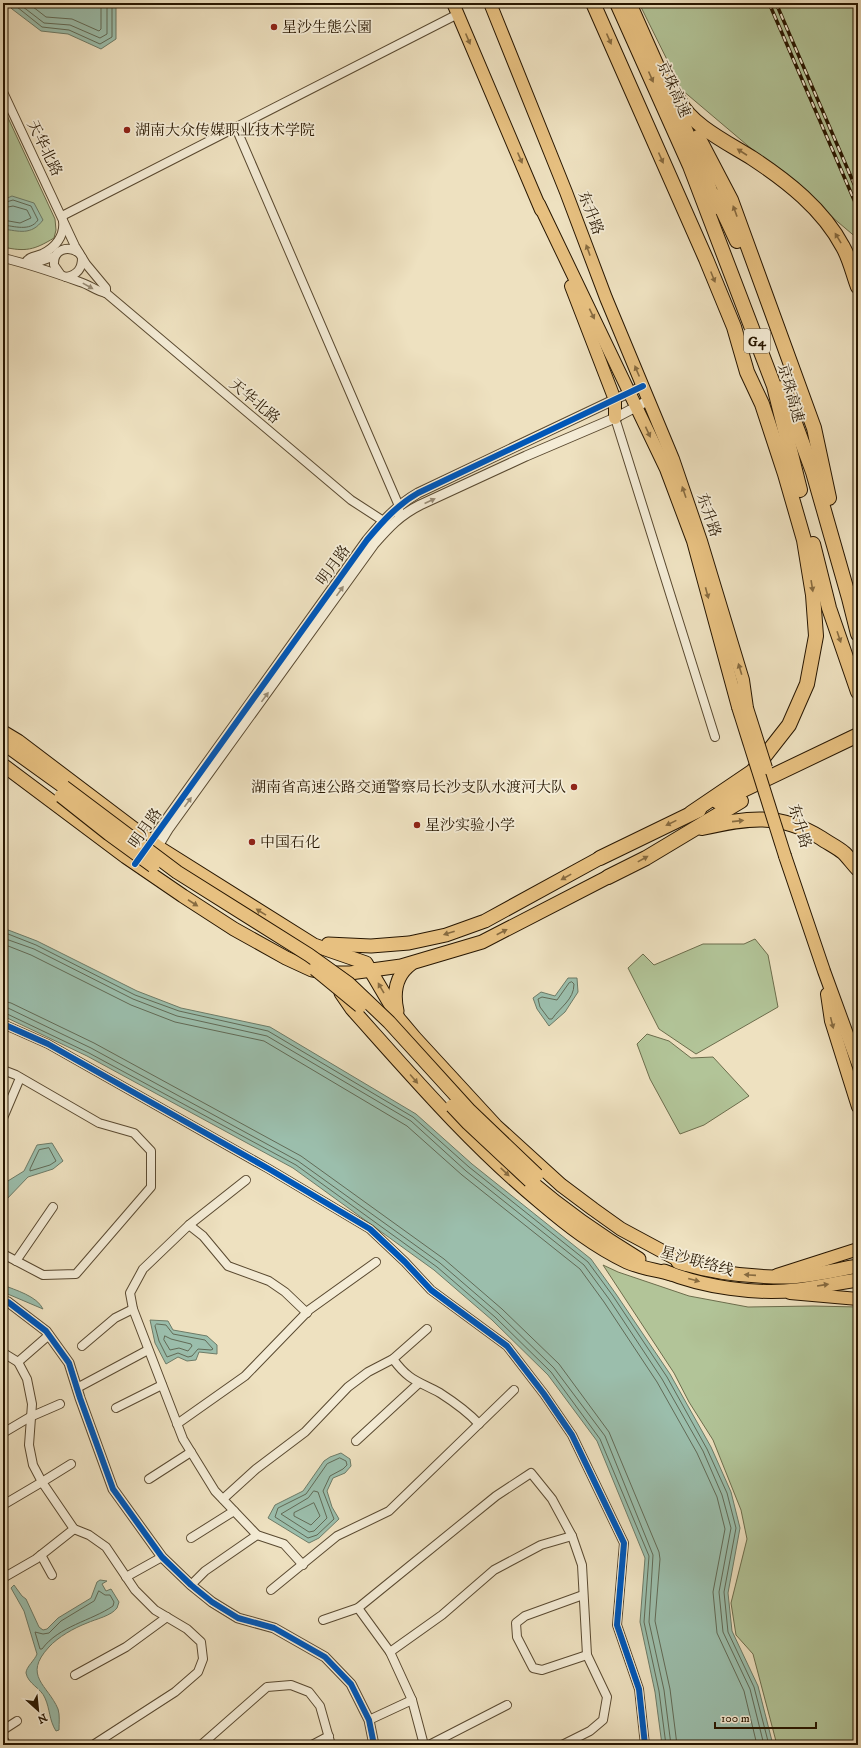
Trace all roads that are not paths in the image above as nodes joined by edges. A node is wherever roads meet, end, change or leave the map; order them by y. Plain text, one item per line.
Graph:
1 (453, 3) edge
2 (490, 3) edge
3 (593, 3) edge
4 (617, 3) edge
5 (629, 3) edge
6 (632, 3) edge
7 (458, 14) junction
8 (3, 92) edge
9 (681, 105) junction
10 (236, 128) junction
11 (700, 163) junction
12 (539, 204) junction
13 (62, 216) junction
14 (61, 236) junction
15 (63, 249) junction
16 (81, 255) junction
17 (55, 256) junction
18 (3, 258) edge
19 (25, 263) junction
20 (64, 276) junction
21 (858, 287) edge
22 (106, 293) junction
23 (734, 326) junction
24 (787, 354) junction
25 (643, 386) junction
26 (630, 393) junction
27 (614, 400) junction
28 (649, 400) junction
29 (636, 406) junction
30 (614, 418) junction
31 (802, 498) junction
32 (399, 506) junction
33 (824, 512) junction
34 (399, 518) junction
35 (387, 523) junction
36 (858, 594) edge
37 (858, 634) edge
38 (858, 692) edge
39 (742, 707) junction
40 (3, 732) edge
41 (858, 735) edge
42 (715, 737) dead end
43 (3, 743) edge
44 (858, 743) edge
45 (3, 754) edge
46 (3, 765) edge
47 (62, 792) junction
48 (691, 813) junction
49 (686, 832) junction
50 (154, 844) junction
51 (789, 856) junction
52 (600, 858) joint
53 (139, 867) junction
54 (858, 869) edge
55 (608, 877) joint
56 (294, 932) junction
57 (412, 964) junction
58 (371, 970) junction
59 (824, 971) junction
60 (327, 973) junction
61 (399, 1018) junction
62 (3, 1024) edge
63 (858, 1051) edge
64 (858, 1064) edge
65 (3, 1070) edge
66 (20, 1078) junction
67 (858, 1107) edge
68 (3, 1118) edge
69 (534, 1178) junction
70 (246, 1180) dead end
71 (53, 1207) dead end
72 (189, 1225) junction
73 (858, 1249) edge
74 (3, 1254) edge
75 (16, 1261) junction
76 (376, 1262) dead end
77 (686, 1264) junction
78 (858, 1266) edge
79 (671, 1274) junction
80 (774, 1276) junction
81 (858, 1280) edge
82 (769, 1291) junction
83 (858, 1299) edge
84 (3, 1300) edge
85 (132, 1309) junction
86 (307, 1313) junction
87 (427, 1329) dead end
88 (49, 1335) junction
89 (82, 1346) dead end
90 (148, 1350) junction
91 (4, 1354) edge
92 (393, 1359) junction
93 (18, 1362) junction
94 (419, 1383) junction
95 (162, 1385) junction
96 (77, 1388) junction
97 (514, 1390) dead end
98 (60, 1404) dead end
99 (116, 1408) dead end
100 (30, 1417) junction
101 (177, 1424) junction
102 (479, 1424) junction
103 (3, 1433) edge
104 (356, 1441) dead end
105 (191, 1452) junction
106 (72, 1464) dead end
107 (148, 1479) dead end
108 (42, 1482) junction
109 (223, 1499) junction
110 (3, 1505) edge
111 (234, 1511) junction
112 (74, 1529) junction
113 (257, 1535) junction
114 (572, 1536) junction
115 (191, 1538) dead end
116 (40, 1556) junction
117 (162, 1557) junction
118 (303, 1565) junction
119 (52, 1575) dead end
120 (126, 1577) junction
121 (3, 1578) edge
122 (191, 1585) junction
123 (271, 1590) dead end
124 (584, 1595) junction
125 (358, 1608) junction
126 (167, 1617) junction
127 (323, 1620) dead end
128 (390, 1652) junction
129 (587, 1655) junction
130 (75, 1675) dead end
131 (412, 1700) junction
132 (507, 1705) dead end
133 (369, 1720) junction
134 (17, 1721) dead end
135 (3, 1730) edge
136 (329, 1736) junction
137 (3, 1739) edge
138 (6, 1745) edge
139 (93, 1745) edge
140 (201, 1745) edge
141 (312, 1745) edge
142 (332, 1745) edge
143 (374, 1745) edge
144 (424, 1745) edge
145 (429, 1745) edge
146 (562, 1745) edge
147 (645, 1745) edge

1 - 7 main road, 东升路
25 -> 2 main road, 东升路
3 -> 23 highway
4 -> 31 highway, 京珠高速 / G4
5 - 11 highway, 京珠高速 / G4
6 - 9 highway
7 - 10 street
7 -> 12 main road, 东升路
8 - 13 street, 天华北路
21 -> 9 highway
24 -> 9 highway
10 - 13 street
10 - 32 street
11 - 24 highway
11 - 33 highway, 京珠高速 / G4
12 -> 26 main road, 东升路
12 - 27 main road, 东升路
13 - 14 street
13 - 16 street, 天华北路
14 - 15 street
14 - 19 street
15 - 16 street
15 - 17 street
16 - 20 street
16 - 22 street, 天华北路
17 - 19 street
17 - 20 street
18 - 19 street
19 - 20 street
20 -> 22 street
22 - 35 street, 天华北路
23 - 31 highway
23 -> 48 highway
24 - 33 highway
24 - 36 highway
25 - 26 street, 明月路
25 - 28 main road, 东升路
26 - 27 street, 明月路
26 - 29 main road, 东升路
27 - 30 main road, 东升路
27 - 32 street, 明月路
28 - 29 street, 明月路
39 -> 28 main road, 东升路
29 - 30 street, 明月路
29 -> 39 main road, 东升路
34 -> 30 street, 明月路
30 - 42 street
31 -> 38 highway, 京珠高速 / G4
32 - 34 street
32 - 35 street, 明月路
33 - 37 highway, 京珠高速 / G4
34 - 35 street, 明月路
35 - 50 street, 明月路
39 - 51 main road, 东升路, bridge
40 - 50 highway
41 - 48 highway
43 - 47 highway
44 - 49 highway
45 - 47 highway
46 - 53 highway
47 - 69 highway, bridge
48 -> 52 highway
49 -> 54 highway
55 -> 49 highway
50 - 53 street, 明月路
56 -> 50 highway
51 - 59 main road, 东升路
51 - 63 main road, 东升路
52 -> 56 highway
53 -> 60 highway
57 -> 55 highway
56 - 58 highway
57 - 58 highway
57 - 61 highway
58 - 60 highway
61 -> 58 highway
59 - 64 main road, 东升路
59 -> 67 main road
60 -> 79 highway
61 - 77 highway
62 - 147 street
65 - 66 street
66 - 68 street
66 - 75 street
69 - 77 highway
69 - 79 highway, 星沙联络线
70 - 72 street
71 - 75 street
72 - 85 street
72 - 86 street
73 - 80 main road
74 - 75 street
76 - 86 street
80 -> 77 highway
78 - 80 highway
79 -> 82 highway, 星沙联络线
82 -> 81 highway, 星沙联络线
82 - 83 main road
84 - 88 street
85 - 89 street
85 - 90 street
86 - 101 street
87 - 92 street
88 - 93 street
88 - 96 street
90 - 95 street
90 - 96 street
91 - 93 street
92 - 94 street
92 - 109 street
93 - 100 street
94 - 102 street
94 - 104 street
95 - 99 street
95 - 101 street
96 - 117 street
97 - 102 street
98 - 100 street
100 - 103 street
100 - 108 street
101 - 105 street
102 - 118 street
105 - 107 street
105 - 109 street
106 - 108 street
108 - 110 street
108 - 112 street
109 - 111 street
111 - 113 street
111 - 115 street
112 - 116 street
112 - 120 street
113 - 118 street
113 - 122 street
114 - 124 street
114 - 125 street
114 - 128 street
116 - 119 street
116 - 121 street
117 - 120 street
117 - 122 street
118 - 123 street
120 - 126 street
122 - 133 street
124 - 129 street
124 - 129 street
125 - 127 street
125 - 128 street
126 - 130 street
126 - 139 street
128 - 131 street
129 - 146 street
131 - 133 street
131 - 144 street
132 - 145 street
133 - 143 street
134 - 135 street
136 - 140 street
136 - 141 street
136 - 142 street
137 - 138 street

